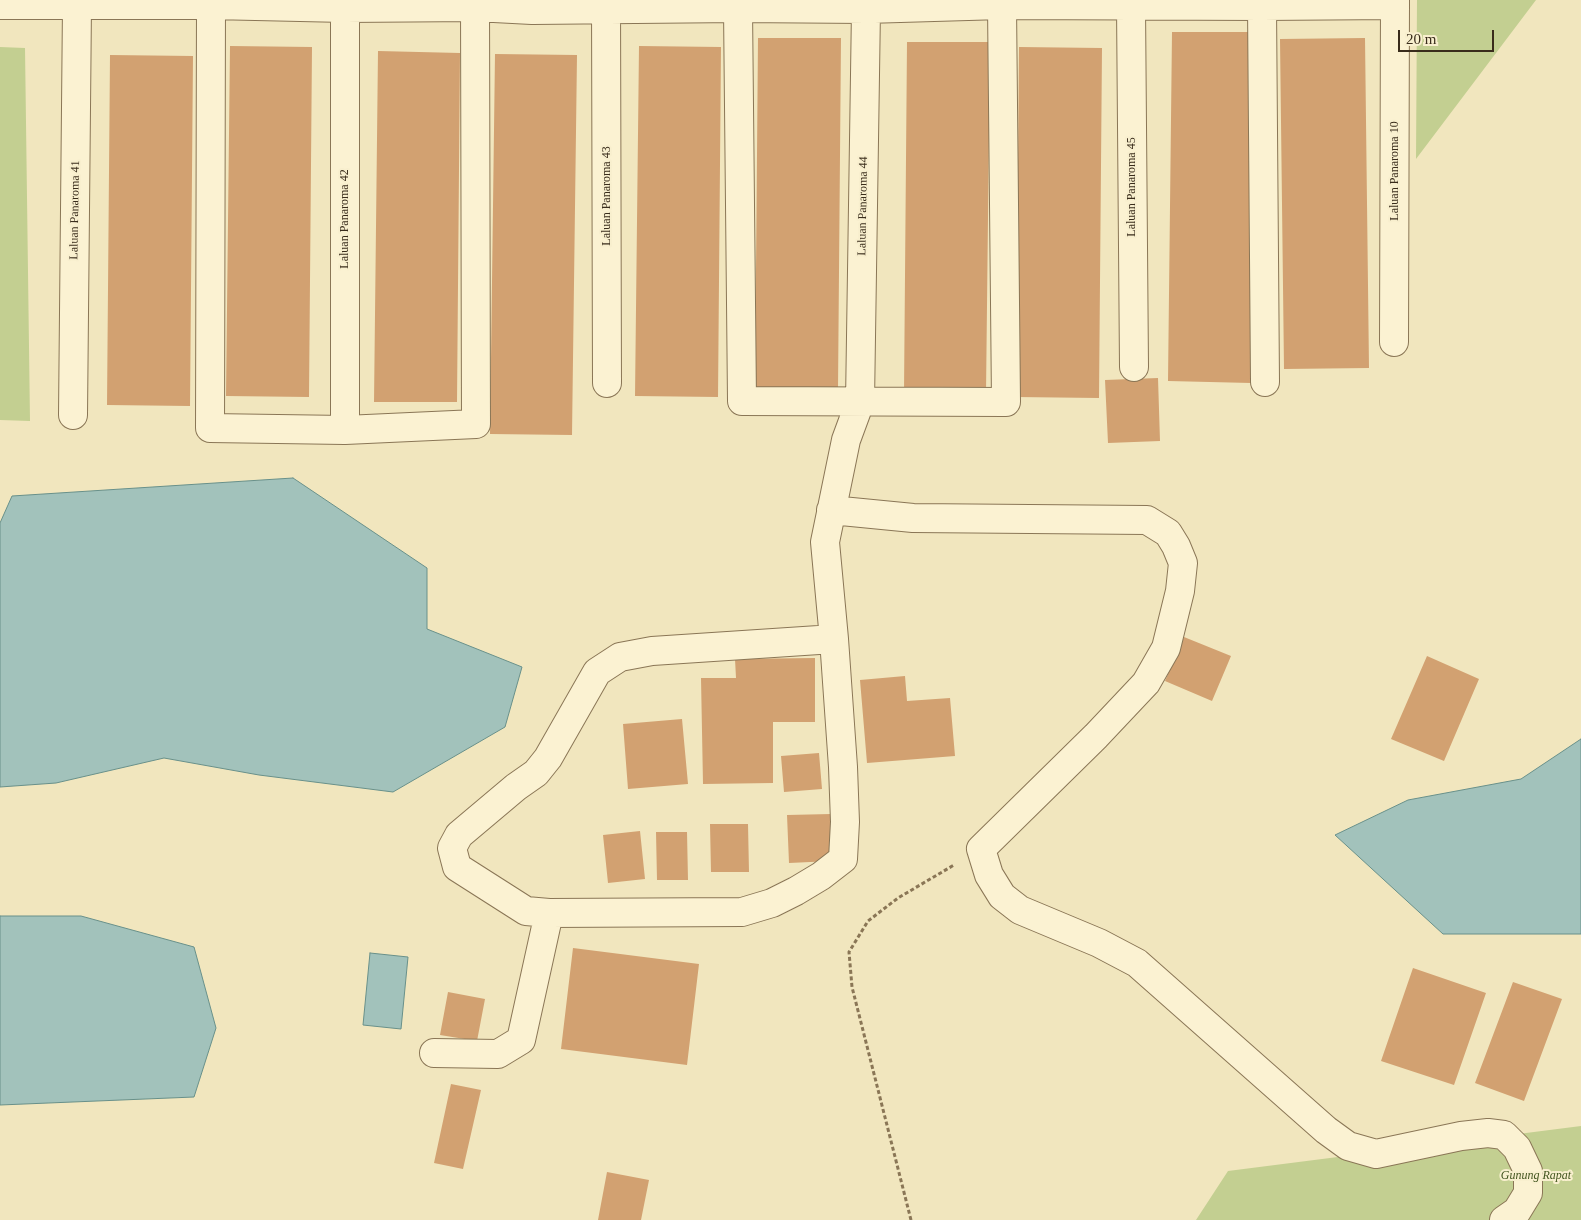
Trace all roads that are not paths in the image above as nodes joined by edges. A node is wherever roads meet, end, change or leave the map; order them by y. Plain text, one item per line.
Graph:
1 (1395, 2) edge
2 (0, 4) edge
3 (345, 4) edge
4 (475, 4) edge
5 (606, 4) edge
6 (78, 5) junction
7 (211, 5) junction
8 (1002, 5) junction
9 (1131, 6) junction
10 (1262, 6) junction
11 (738, 8) junction
12 (866, 9) junction
13 (1394, 342) dead end
14 (1134, 367) dead end
15 (1266, 382) dead end
16 (607, 383) dead end
17 (860, 402) junction
18 (73, 415) dead end
19 (345, 430) junction
20 (831, 510) junction
21 (834, 639) junction
22 (549, 913) junction
23 (434, 1053) dead end
24 (1504, 1220) edge

1 - 10 street
1 - 13 street, Laluan Panaroma 10
2 - 6 street
3 - 4 street
3 - 7 street
3 - 19 street, Laluan Panaroma 42
4 - 5 street
4 - 19 street
5 - 11 street
5 - 16 street, Laluan Panaroma 43
6 - 7 street
6 - 18 street, Laluan Panaroma 41
7 - 19 street
8 - 9 street
8 - 12 street
8 - 17 street
9 - 10 street
9 - 14 street, Laluan Panaroma 45
10 - 15 street
11 - 12 street
11 - 17 street
12 - 17 street, Laluan Panaroma 44
17 - 20 street, Laluan Panaroma 44
20 - 21 street, Laluan Panaroma 44
20 - 24 street
21 - 22 street, Laluan Panaroma 44
21 - 22 street
22 - 23 street

